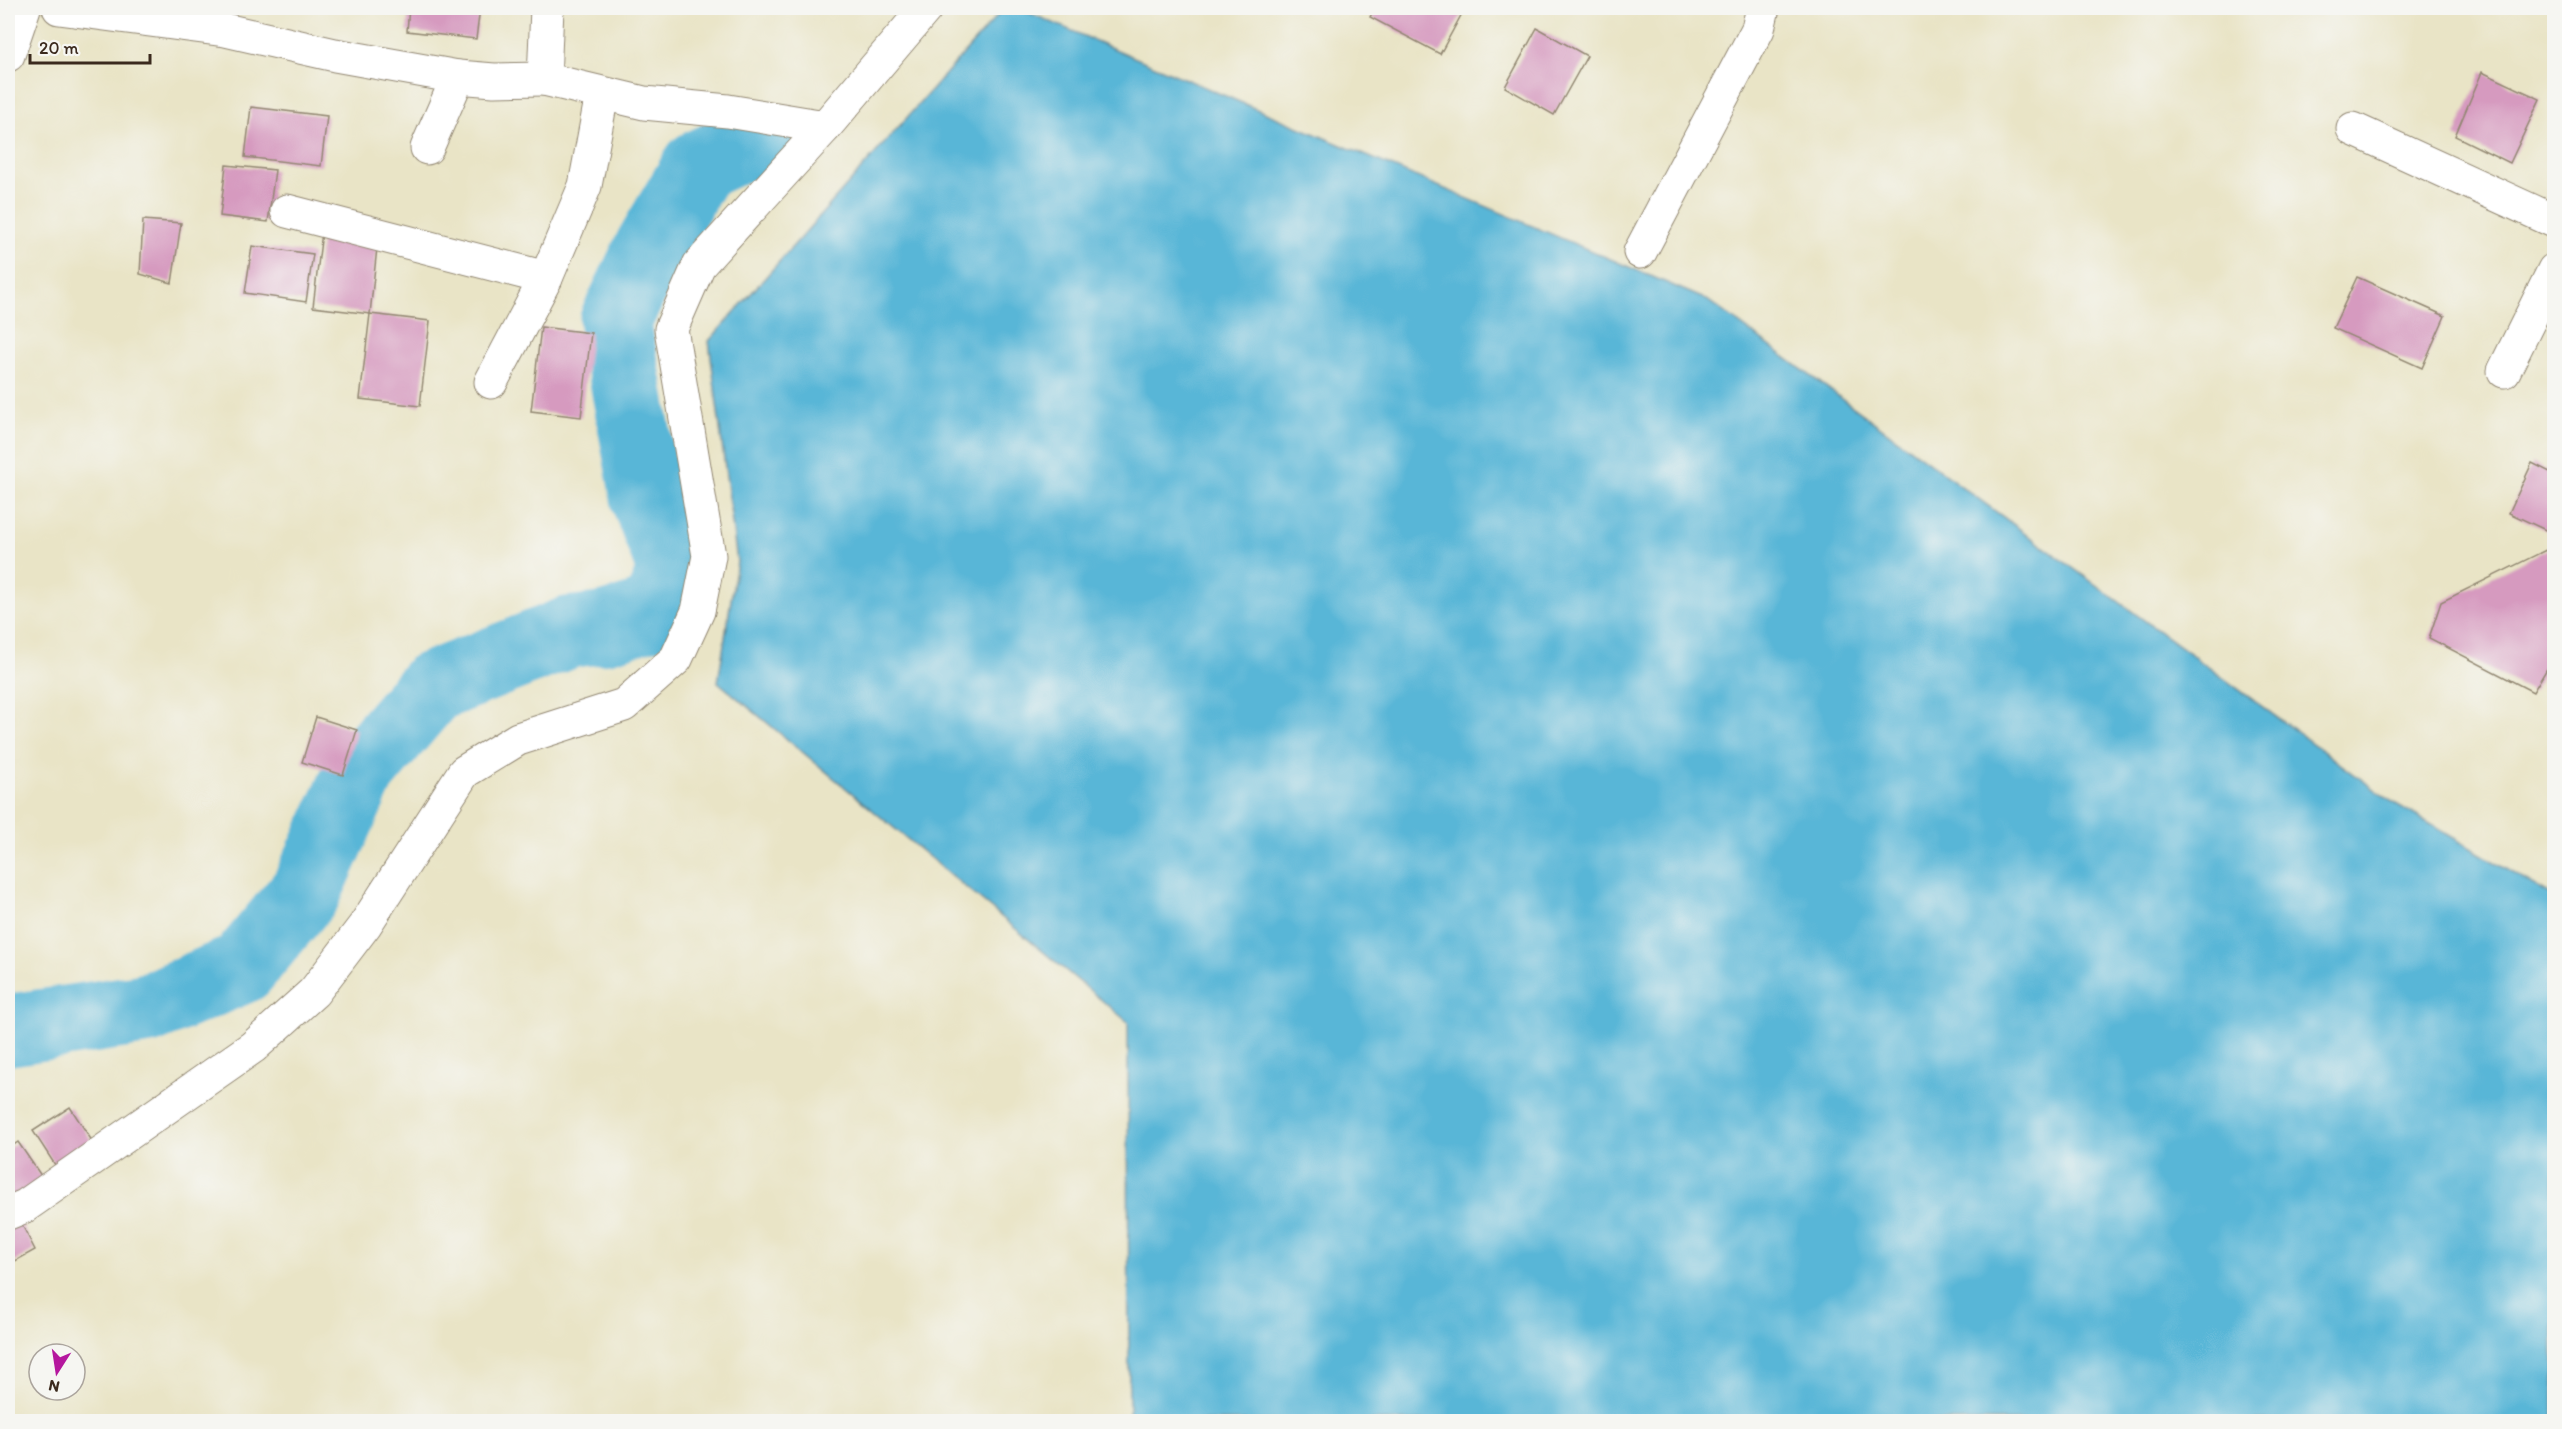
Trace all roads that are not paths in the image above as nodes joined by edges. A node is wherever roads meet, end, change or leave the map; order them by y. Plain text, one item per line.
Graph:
1 (24, 8) edge
2 (59, 8) edge
3 (547, 8) edge
4 (926, 8) edge
5 (1763, 8) edge
6 (8, 55) edge
7 (458, 77) junction
8 (544, 79) junction
9 (602, 94) junction
10 (825, 128) junction
11 (2353, 129) dead end
12 (427, 148) dead end
13 (287, 211) dead end
14 (2554, 221) edge
15 (1640, 252) dead end
16 (2554, 270) edge
17 (546, 278) junction
18 (2504, 371) dead end
19 (491, 382) dead end
20 (8, 1213) edge

1 - 6 street
2 - 7 street
3 - 8 street
4 - 10 street
5 - 15 street
7 - 8 street
7 - 12 street
8 - 9 street
9 - 10 street
9 - 17 street
10 - 20 street
11 - 14 street
13 - 17 street
16 - 18 street
17 - 19 street

